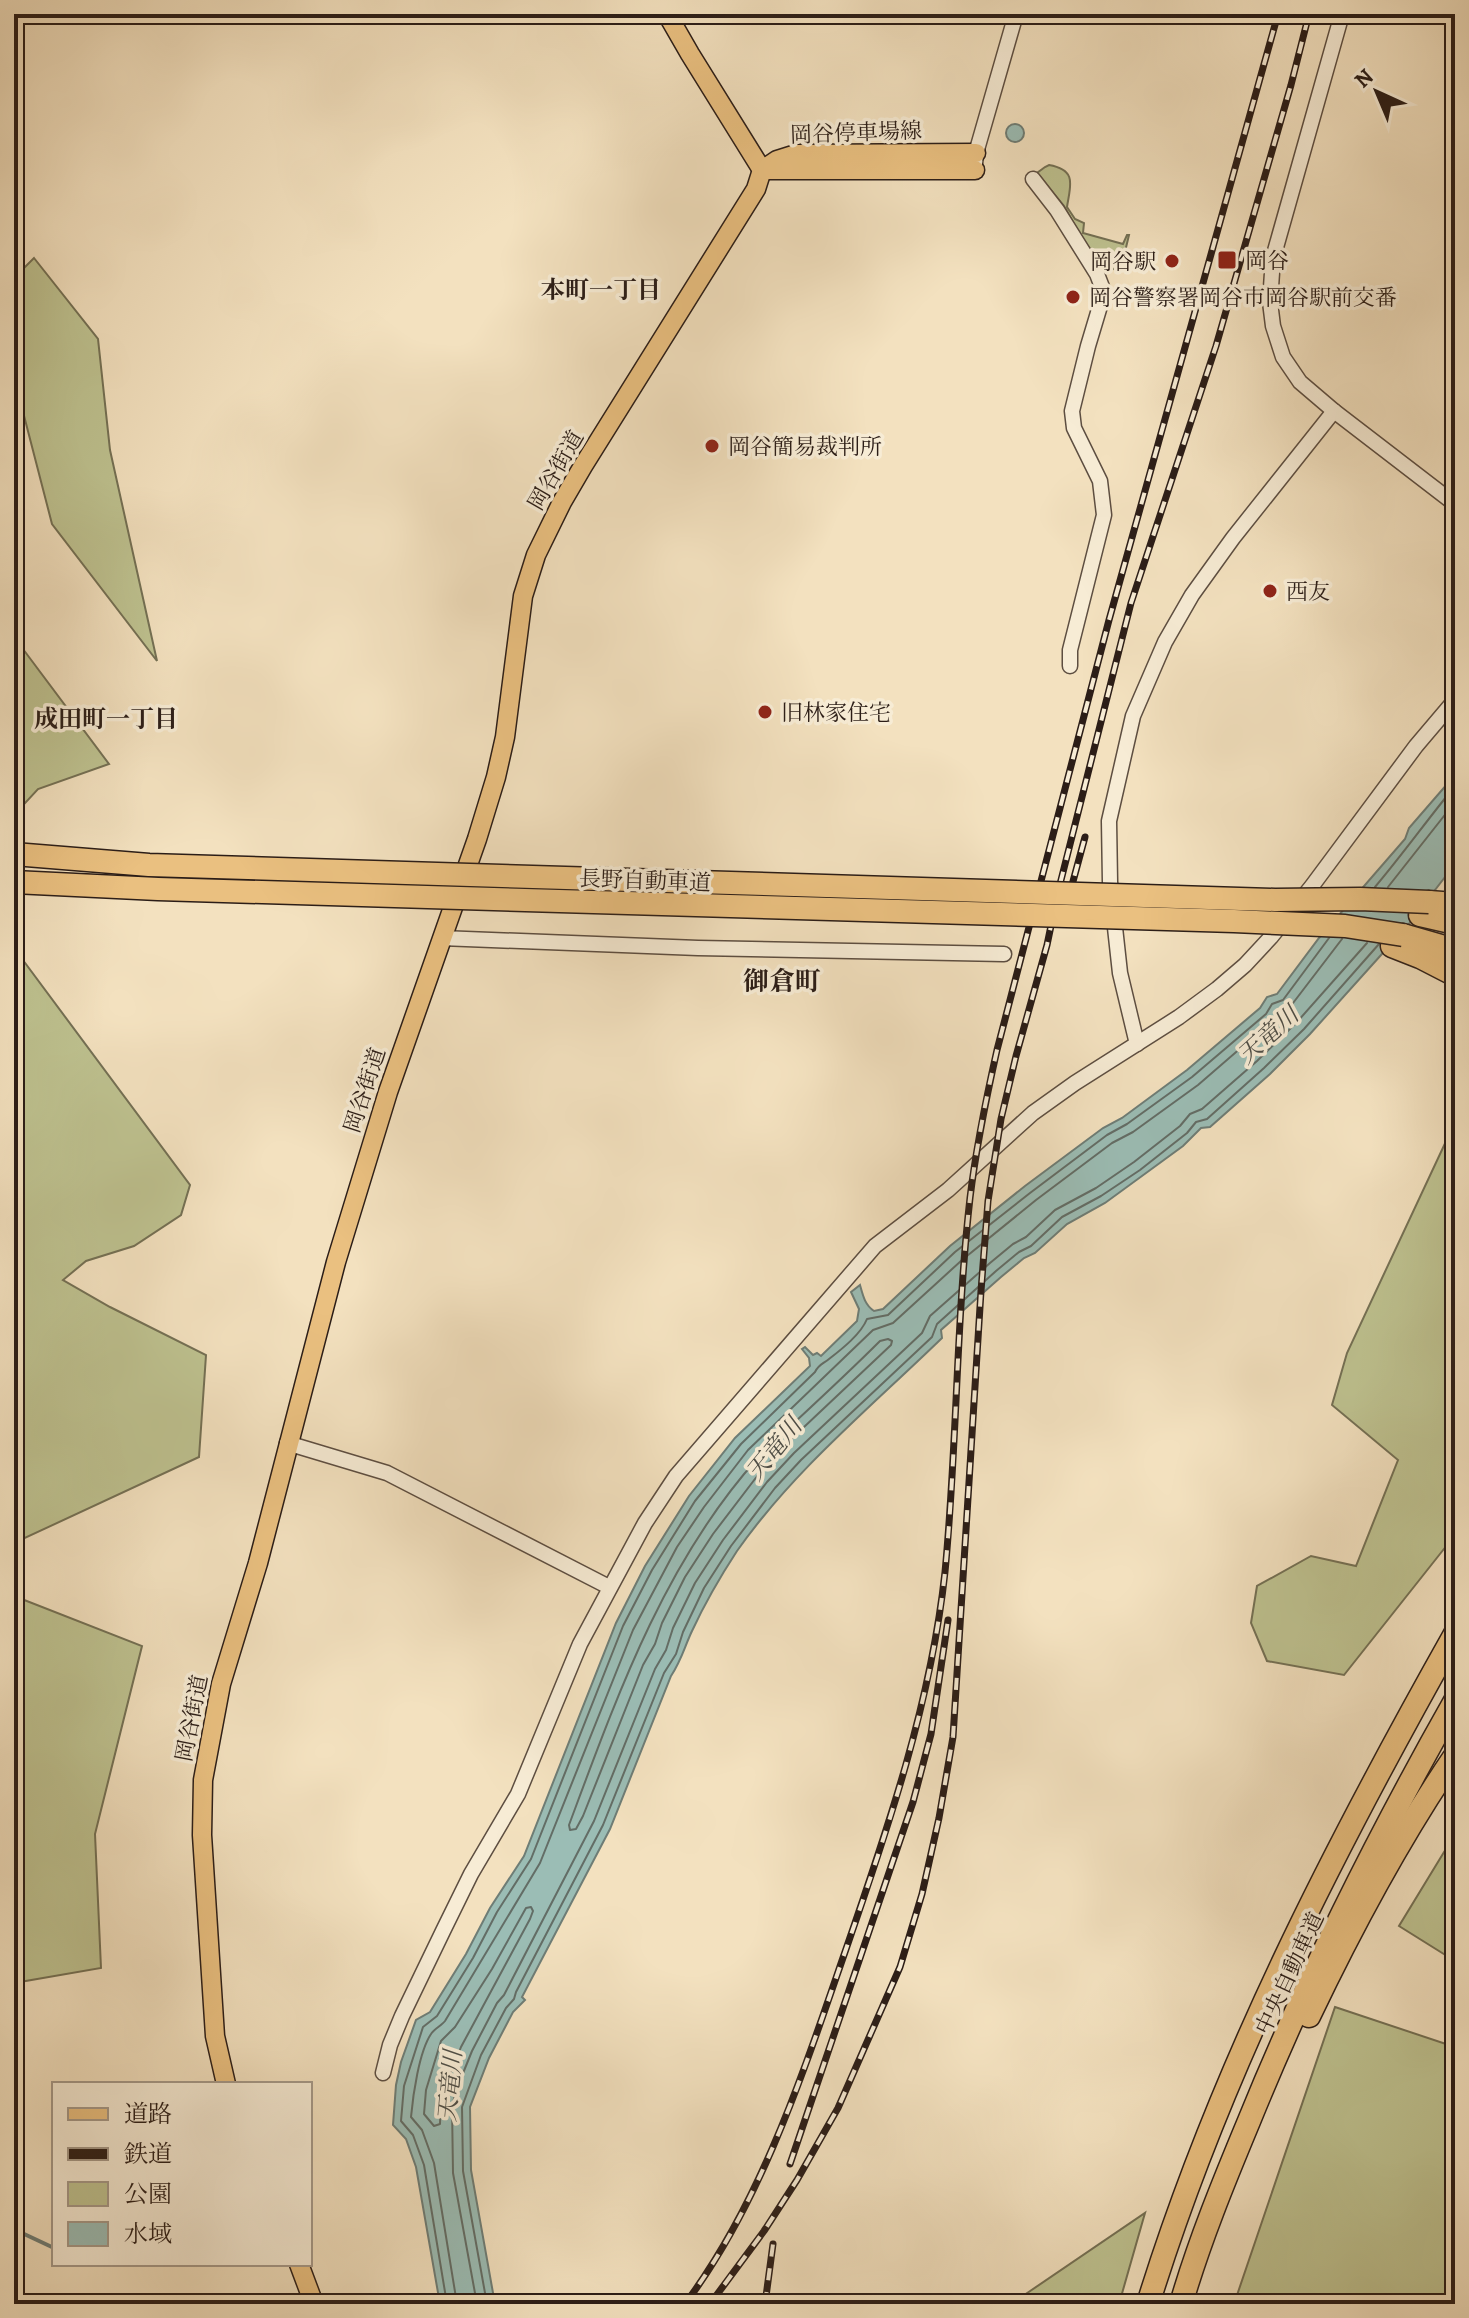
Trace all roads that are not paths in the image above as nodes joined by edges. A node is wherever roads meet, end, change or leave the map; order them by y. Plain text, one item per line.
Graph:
1 (667, 14) edge
2 (1016, 14) edge
3 (1342, 14) edge
4 (975, 161) joint
5 (762, 170) junction
6 (1033, 179) dead end
7 (1334, 411) junction
8 (1455, 504) edge
9 (1070, 666) dead end
10 (1455, 700) edge
11 (14, 854) edge
12 (14, 882) edge
13 (1275, 900) junction
14 (1455, 904) edge
15 (1271, 923) junction
16 (1455, 923) edge
17 (441, 938) junction
18 (1455, 950) edge
19 (1004, 954) dead end
20 (1455, 975) edge
21 (1137, 1044) junction
22 (287, 1443) junction
23 (609, 1587) junction
24 (1455, 1634) edge
25 (1455, 1657) edge
26 (1455, 1701) edge
27 (1455, 1756) edge
28 (383, 2073) dead end
29 (226, 2082) edge
30 (300, 2266) edge
31 (314, 2304) edge
32 (1148, 2304) edge
33 (1158, 2304) edge
34 (1181, 2304) edge
35 (1192, 2304) edge

1 - 5 main road
2 - 4 street
3 - 7 street
4 - 5 main road, 岡谷停車場線
5 - 17 main road, 岡谷街道
6 - 9 street
7 - 8 street
7 - 21 street
10 - 21 street
11 - 13 highway, 長野自動車道, bridge
12 - 15 highway, 長野自動車道, bridge
13 - 14 highway, bridge
13 - 16 highway, bridge
15 - 18 highway, bridge
15 - 20 highway, bridge
17 - 19 street
17 - 22 main road, 岡谷街道
21 - 23 street
22 - 23 street
22 - 29 main road, 岡谷街道
23 - 28 street
24 - 32 highway
25 - 33 highway, 中央自動車道
26 - 34 highway, 中央自動車道
27 - 35 highway
30 - 31 main road

